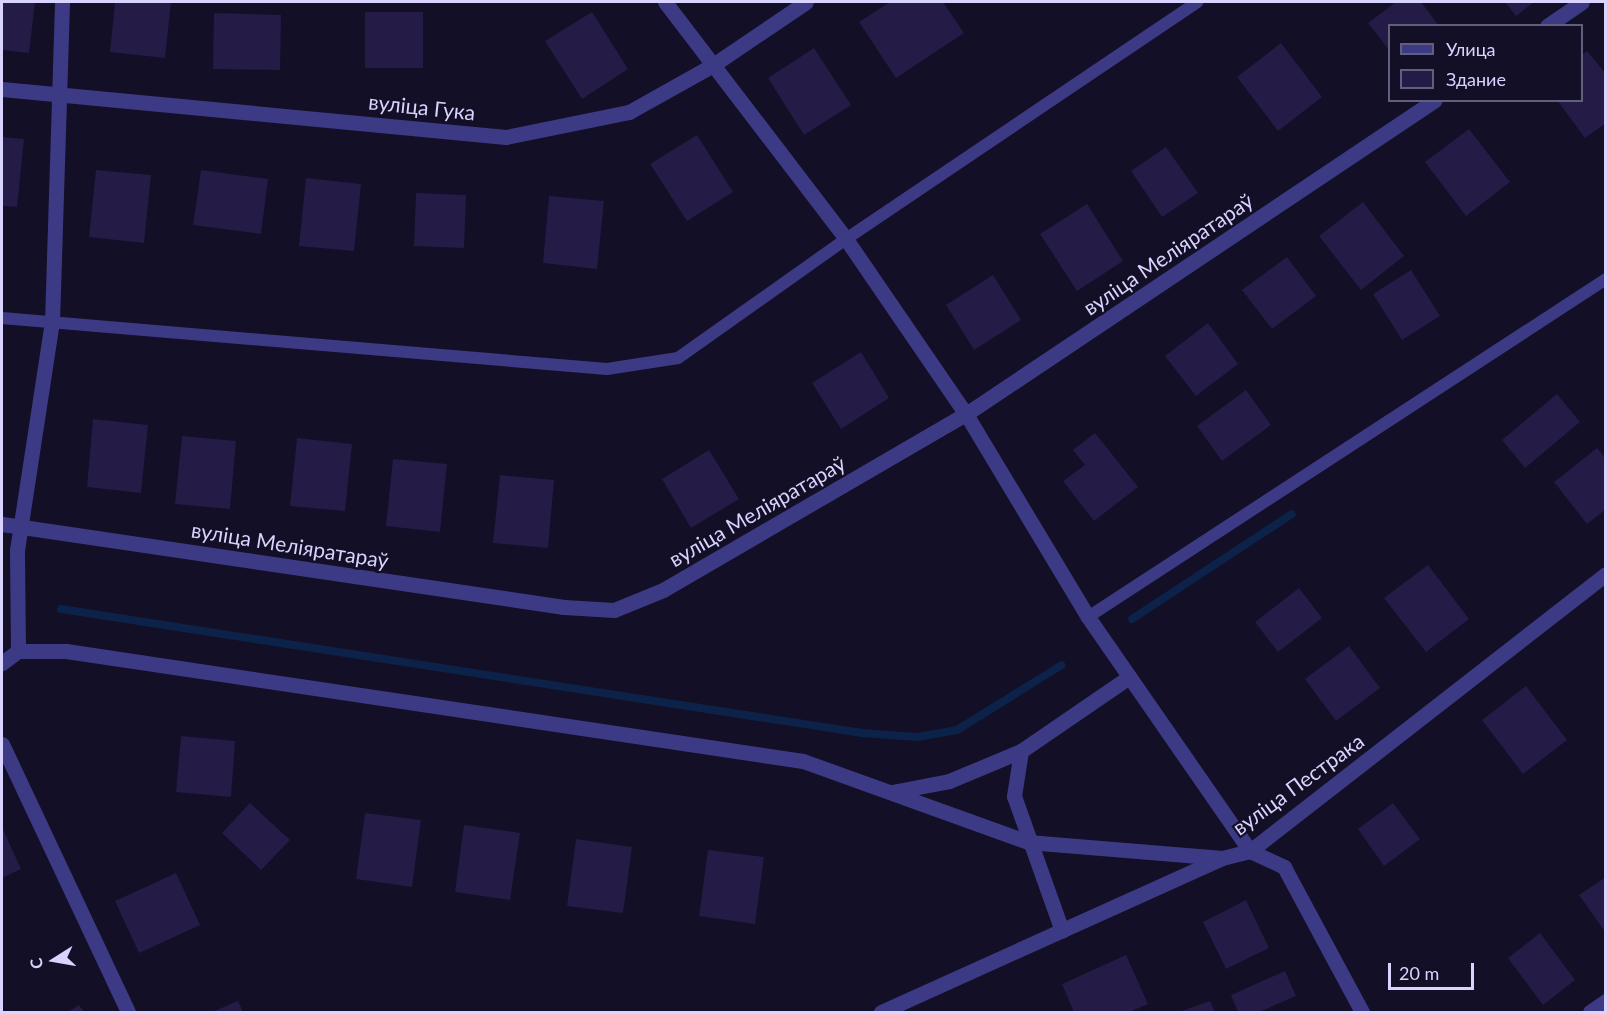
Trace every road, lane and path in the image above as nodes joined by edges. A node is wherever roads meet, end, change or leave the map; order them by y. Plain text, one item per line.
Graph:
1 (62, 2) edge
2 (665, 2) edge
3 (806, 2) edge
4 (1198, 2) edge
5 (1582, 2) edge
6 (1549, 24) edge
7 (713, 65) junction
8 (2, 89) edge
9 (56, 92) junction
10 (1432, 102) edge
11 (846, 239) junction
12 (1605, 279) edge
13 (2, 318) edge
14 (52, 322) junction
15 (966, 414) junction
16 (2, 524) edge
17 (22, 526) junction
18 (1605, 574) edge
19 (1088, 617) junction
20 (18, 651) junction
21 (2, 663) edge
22 (1129, 677) junction
23 (2, 744) edge
24 (1021, 751) junction
25 (890, 793) junction
26 (1028, 842) junction
27 (1250, 851) junction
28 (1221, 858) junction
29 (1062, 931) junction
30 (1605, 1000) edge
31 (128, 1012) edge
32 (881, 1012) edge
33 (1362, 1012) edge
34 (1590, 1012) edge

1 - 9 street
2 - 7 street
3 - 7 street, вуліца Гука
4 - 11 lane
5 - 6 street
7 - 9 street, вуліца Гука
7 - 11 street
8 - 9 street, вуліца Гука
9 - 14 street
10 - 15 street, вуліца Меліяратараў
11 - 14 lane
11 - 15 street
12 - 19 lane
13 - 14 lane
14 - 17 street
15 - 17 street, вуліца Меліяратараў
15 - 19 street
16 - 17 street, вуліца Меліяратараў
17 - 20 street
18 - 27 street, вуліца Пестрака
19 - 22 street
20 - 21 street
20 - 25 street
22 - 24 street
22 - 27 street
23 - 31 street
24 - 25 street
24 - 26 street
25 - 26 street
26 - 28 street
26 - 29 street
27 - 28 street, вуліца Пестрака
27 - 33 street
28 - 29 street, вуліца Пестрака
29 - 32 street, вуліца Пестрака
30 - 34 street

